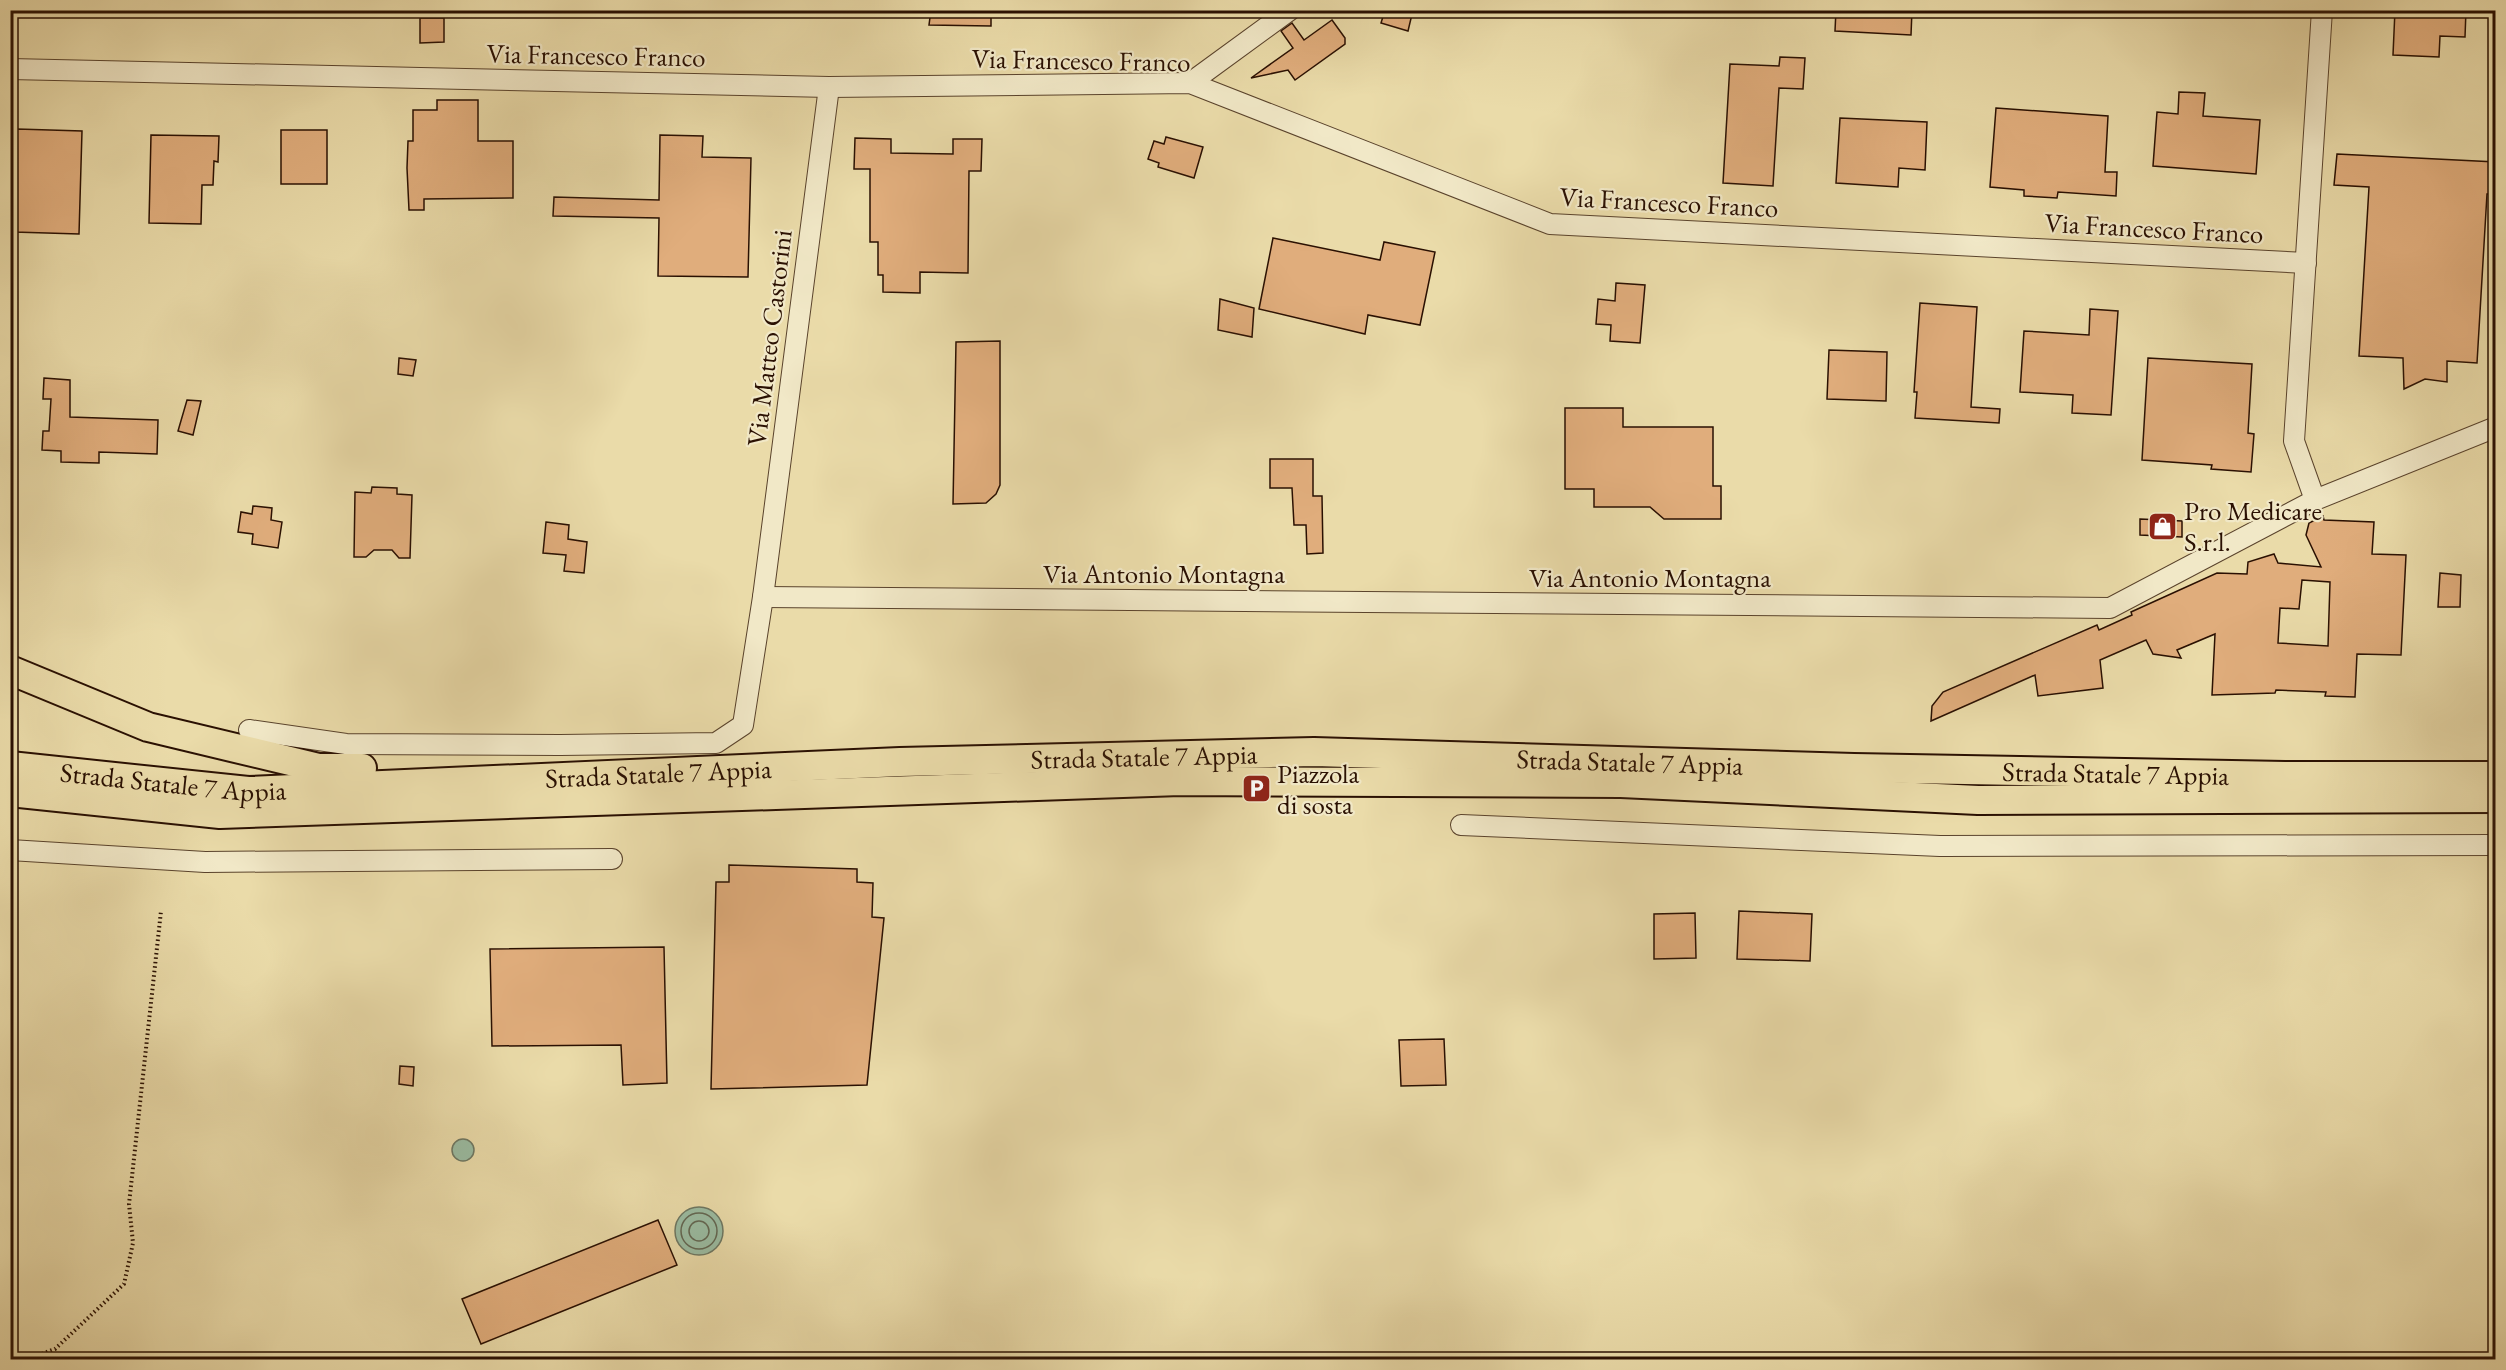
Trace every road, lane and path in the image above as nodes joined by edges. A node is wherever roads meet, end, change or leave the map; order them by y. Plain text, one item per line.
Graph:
1 (1290, 10) edge
2 (2322, 10) edge
3 (10, 69) edge
4 (1190, 83) junction
5 (829, 87) junction
6 (2306, 263) junction
7 (2496, 426) edge
8 (2315, 500) junction
9 (763, 597) junction
10 (10, 670) edge
11 (249, 730) dead end
12 (10, 766) edge
13 (628, 774) junction
14 (2496, 776) edge
15 (10, 792) edge
16 (2496, 798) edge
17 (1461, 825) dead end
18 (2496, 845) edge
19 (10, 850) edge
20 (612, 859) dead end
21 (161, 911) dead end
22 (25, 1359) edge

1 - 4 street
2 - 6 street
3 - 5 street, Via Francesco Franco
4 - 5 street, Via Francesco Franco
4 - 6 street, Via Francesco Franco
5 - 9 street, Via Matteo Castorini
6 - 8 street
7 - 8 street, Via Antonio Montagna
8 - 9 street, Via Antonio Montagna
9 - 11 street, Via Matteo Castorini
10 - 13 highway
12 - 13 highway, Strada Statale 7 Appia
13 - 14 highway, Strada Statale 7 Appia
15 - 16 highway, Strada Statale 7 Appia
17 - 18 street
19 - 20 street
21 - 22 path

